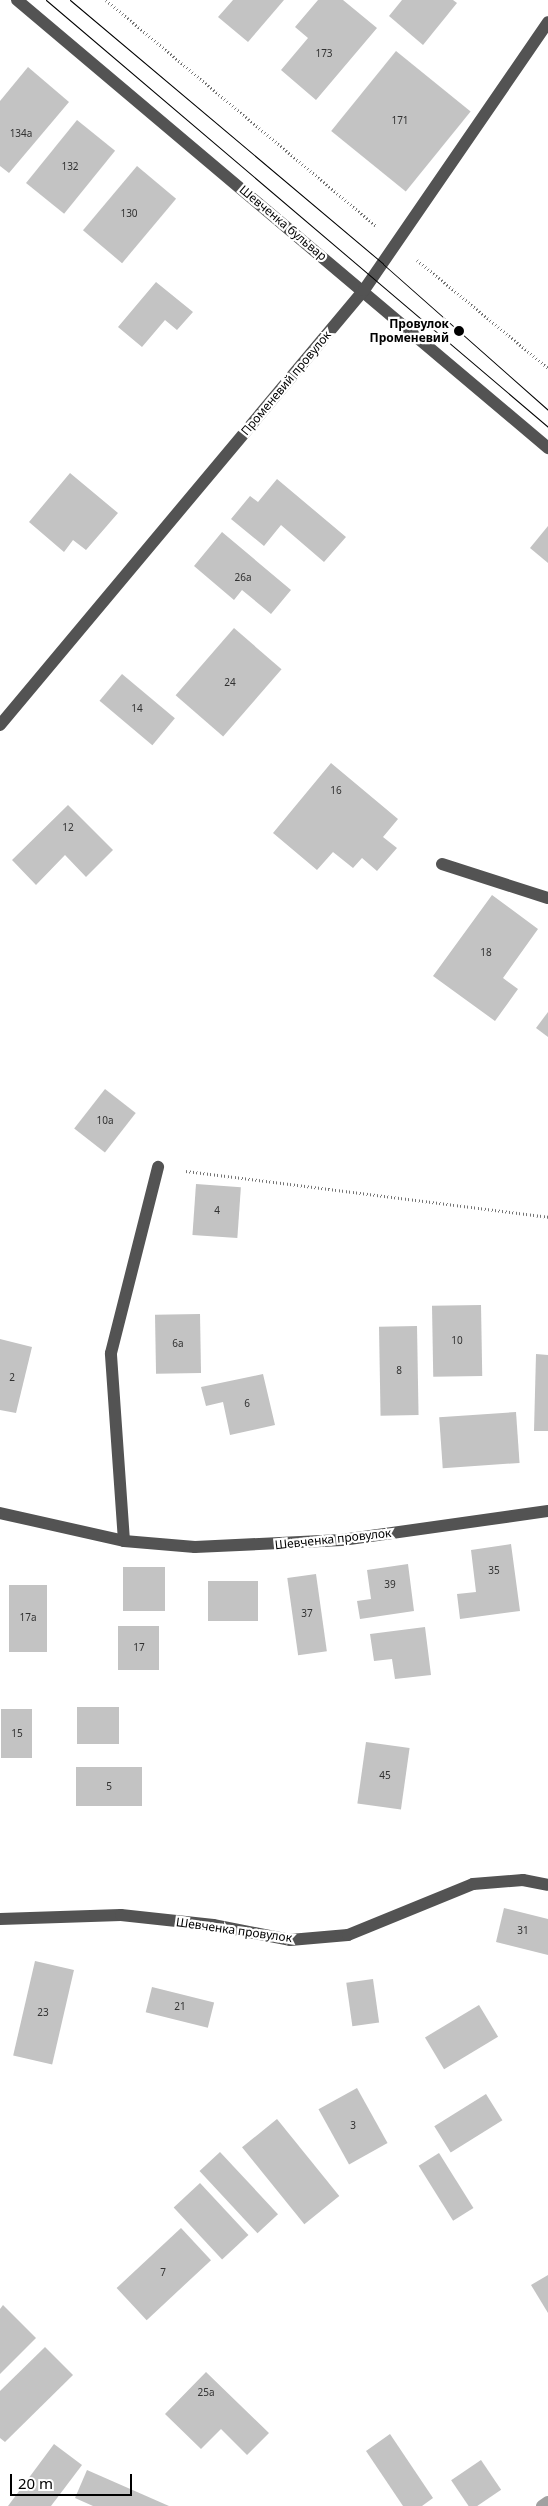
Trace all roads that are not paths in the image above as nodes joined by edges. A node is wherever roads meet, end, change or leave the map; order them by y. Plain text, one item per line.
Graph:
1 (17, 0) edge
2 (548, 22) edge
3 (364, 290) junction
4 (548, 448) edge
5 (0, 725) edge
6 (442, 864) dead end
7 (548, 898) edge
8 (158, 1167) road end
9 (548, 1512) edge
10 (0, 1513) edge
11 (124, 1541) junction
12 (548, 1886) edge
13 (0, 1919) edge

1 - 3 street, Шевченка бульвар
2 - 3 street, Променевий провулок
3 - 4 street, Шевченка бульвар
3 - 5 street, Променевий провулок
6 - 7 street
8 - 11 street
9 - 11 street, Шевченка провулок
10 - 11 street, Шевченка провулок
12 - 13 street, Шевченка провулок

